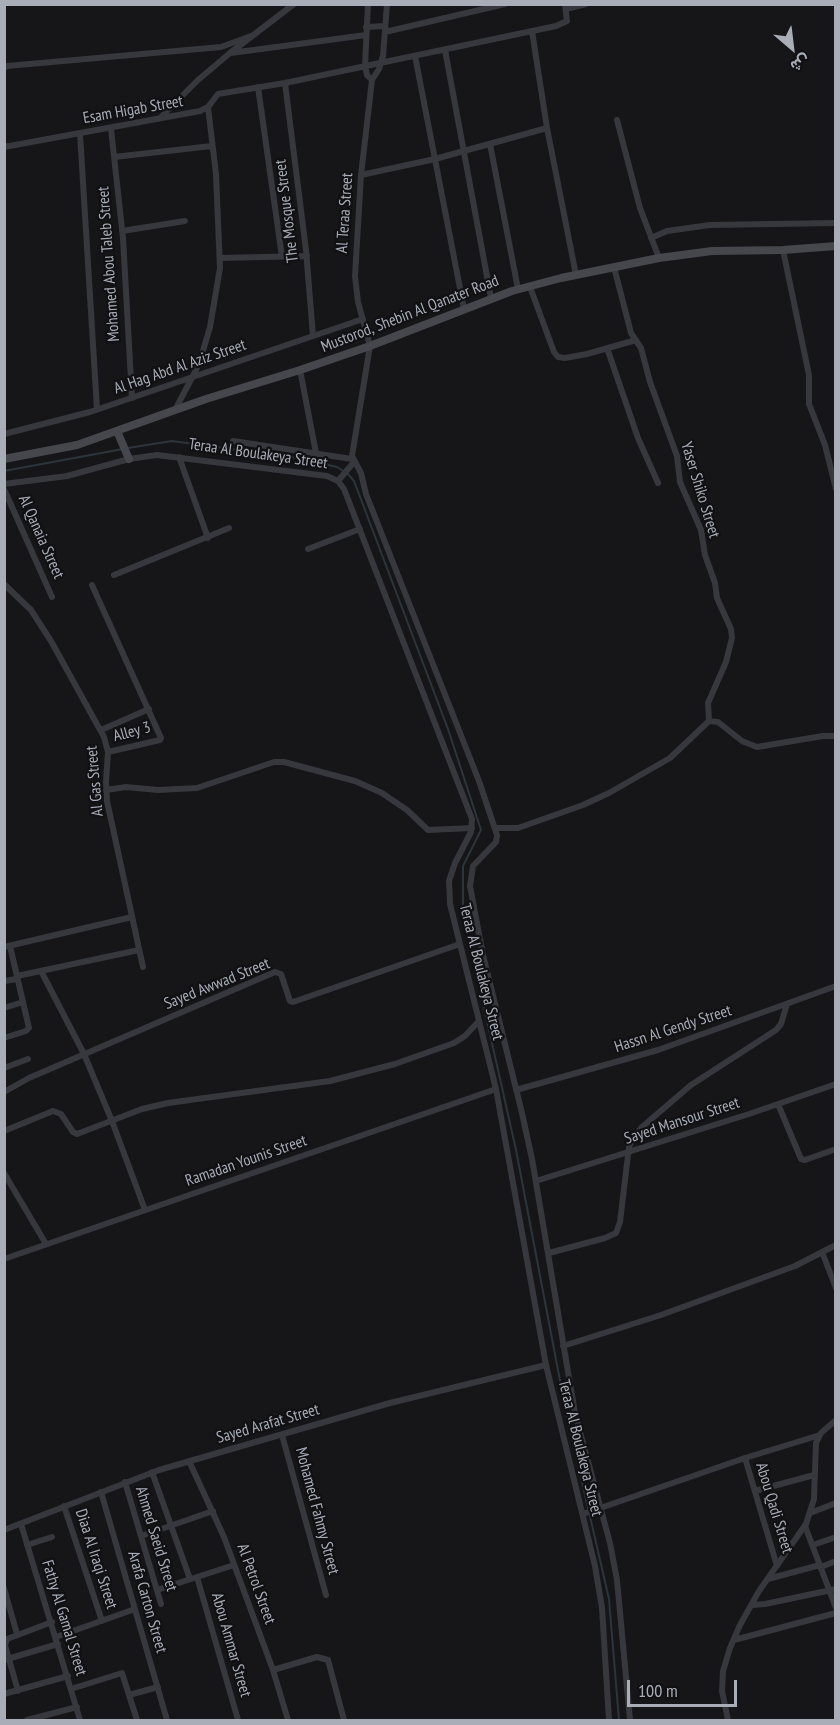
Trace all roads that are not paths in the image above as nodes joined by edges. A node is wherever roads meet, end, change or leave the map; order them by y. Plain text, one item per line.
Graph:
1 (294, 4) edge
2 (368, 4) edge
3 (387, 4) edge
4 (505, 4) edge
5 (586, 4) edge
6 (565, 7) edge
7 (366, 27) junction
8 (385, 29) junction
9 (532, 31) junction
10 (366, 35) junction
11 (251, 36) junction
12 (445, 50) junction
13 (230, 53) junction
14 (415, 56) junction
15 (381, 63) junction
16 (364, 66) junction
17 (4, 68) edge
18 (372, 80) junction
19 (285, 83) junction
20 (258, 87) junction
21 (208, 107) junction
22 (160, 118) junction
23 (617, 120) dead end
24 (547, 128) junction
25 (111, 129) junction
26 (80, 134) junction
27 (490, 144) junction
28 (212, 146) junction
29 (4, 147) edge
30 (463, 151) junction
31 (114, 157) junction
32 (435, 159) junction
33 (361, 175) junction
34 (185, 221) dead end
35 (836, 223) edge
36 (122, 231) junction
37 (652, 240) junction
38 (836, 246) edge
39 (783, 250) junction
40 (307, 256) junction
41 (658, 256) junction
42 (282, 257) junction
43 (220, 258) junction
44 (614, 267) junction
45 (576, 275) junction
46 (530, 287) junction
47 (518, 290) junction
48 (491, 298) junction
49 (464, 309) junction
50 (364, 322) junction
51 (313, 336) junction
52 (636, 340) junction
53 (369, 343) junction
54 (608, 348) junction
55 (300, 370) junction
56 (193, 377) junction
57 (132, 398) junction
58 (98, 409) junction
59 (175, 410) junction
60 (117, 431) junction
61 (4, 434) edge
62 (233, 441) dead end
63 (316, 453) junction
64 (129, 457) junction
65 (178, 457) junction
66 (4, 459) edge
67 (352, 462) junction
68 (339, 479) junction
69 (658, 483) dead end
70 (4, 486) edge
71 (836, 489) edge
72 (230, 528) dead end
73 (360, 529) junction
74 (208, 538) junction
75 (308, 549) dead end
76 (114, 575) dead end
77 (4, 584) edge
78 (92, 585) dead end
79 (52, 597) dead end
80 (149, 709) junction
81 (709, 721) junction
82 (101, 730) junction
83 (836, 736) edge
84 (108, 752) junction
85 (106, 790) junction
86 (472, 828) junction
87 (495, 828) junction
88 (132, 917) junction
89 (460, 944) junction
90 (7, 947) edge
91 (139, 950) junction
92 (142, 967) dead end
93 (41, 971) junction
94 (17, 978) junction
95 (4, 981) edge
96 (836, 986) edge
97 (23, 1002) junction
98 (787, 1004) junction
99 (4, 1008) edge
100 (479, 1021) junction
101 (4, 1038) edge
102 (84, 1054) junction
103 (28, 1059) dead end
104 (4, 1068) edge
105 (836, 1084) edge
106 (496, 1089) junction
107 (516, 1090) junction
108 (4, 1092) edge
109 (778, 1104) junction
110 (112, 1121) junction
111 (4, 1131) edge
112 (836, 1149) edge
113 (629, 1152) junction
114 (4, 1173) edge
115 (536, 1181) junction
116 (146, 1210) junction
117 (46, 1244) junction
118 (836, 1245) edge
119 (549, 1252) junction
120 (822, 1252) junction
121 (4, 1259) edge
122 (836, 1288) edge
123 (563, 1346) junction
124 (546, 1365) junction
125 (834, 1422) edge
126 (836, 1431) edge
127 (282, 1435) junction
128 (820, 1435) junction
129 (745, 1458) junction
130 (189, 1461) junction
131 (152, 1472) junction
132 (814, 1474) junction
133 (125, 1482) junction
134 (755, 1491) junction
135 (100, 1492) junction
136 (836, 1503) edge
137 (64, 1506) junction
138 (600, 1508) junction
139 (213, 1510) junction
140 (810, 1513) junction
141 (583, 1514) junction
142 (21, 1524) junction
143 (171, 1526) junction
144 (805, 1526) junction
145 (4, 1530) edge
146 (141, 1536) junction
147 (836, 1536) edge
148 (52, 1537) dead end
149 (27, 1545) junction
150 (813, 1545) junction
151 (836, 1562) edge
152 (234, 1565) junction
153 (777, 1566) junction
154 (821, 1566) junction
155 (197, 1577) junction
156 (190, 1579) junction
157 (768, 1579) junction
158 (4, 1588) edge
159 (157, 1590) junction
160 (832, 1590) edge
161 (326, 1595) dead end
162 (161, 1604) dead end
163 (752, 1605) junction
164 (836, 1608) edge
165 (135, 1609) junction
166 (836, 1613) edge
167 (102, 1621) junction
168 (52, 1622) junction
169 (17, 1634) junction
170 (734, 1640) junction
171 (57, 1641) junction
172 (7, 1659) edge
173 (273, 1670) junction
174 (68, 1676) junction
175 (158, 1687) junction
176 (71, 1689) junction
177 (18, 1691) junction
178 (4, 1694) edge
179 (129, 1695) junction
180 (76, 1707) junction
181 (27, 1720) edge
182 (80, 1720) edge
183 (137, 1720) edge
184 (168, 1720) edge
185 (238, 1720) edge
186 (288, 1720) edge
187 (344, 1720) edge
188 (609, 1720) edge
189 (630, 1720) edge
190 (728, 1720) edge

1 - 11 street
2 - 7 street
3 - 8 street, Al Teraa Street
4 - 8 street
5 - 6 street
6 - 9 street, Esam Higab Street
7 - 8 street
7 - 10 street
8 - 15 street, Al Teraa Street
9 - 12 street, Esam Higab Street
9 - 24 street
10 - 13 street
10 - 16 street
11 - 13 street
11 - 17 street
12 - 14 street, Esam Higab Street
12 - 30 street
13 - 22 street
14 - 15 street, Esam Higab Street
14 - 32 street
15 - 16 street, Esam Higab Street
15 - 18 street, Al Teraa Street
16 - 18 street
16 - 19 street, Esam Higab Street
18 - 33 street, Al Teraa Street
19 - 20 street, Esam Higab Street
19 - 40 street, The Mosque Street
20 - 21 street, Esam Higab Street
20 - 42 street
21 - 22 street, Esam Higab Street
21 - 28 street
22 - 25 street, Esam Higab Street
23 - 37 street
24 - 27 street
24 - 45 street
25 - 26 street, Esam Higab Street
25 - 31 street, Mohamed Abou Taleb Street
26 - 29 street, Esam Higab Street
26 - 58 street
27 - 30 street
27 - 47 street
28 - 31 street
28 - 43 street
30 - 32 street
30 - 48 street
31 - 36 street, Mohamed Abou Taleb Street
32 - 33 street
32 - 49 street
33 - 50 street, Al Teraa Street
34 - 36 street
35 - 37 street
36 - 57 street, Mohamed Abou Taleb Street
37 - 41 street
38 - 39 main road, Mustorod, Shebin Al Qanater Road
39 - 41 main road, Mustorod, Shebin Al Qanater Road
39 - 71 street
40 - 42 street
40 - 51 street, The Mosque Street
41 - 44 main road, Mustorod, Shebin Al Qanater Road
42 - 43 street
43 - 56 street
44 - 45 main road, Mustorod, Shebin Al Qanater Road
44 - 52 street, Yaser Shiko Street
45 - 46 main road, Mustorod, Shebin Al Qanater Road
46 - 47 main road, Mustorod, Shebin Al Qanater Road
46 - 54 street
47 - 48 main road, Mustorod, Shebin Al Qanater Road
48 - 49 main road, Mustorod, Shebin Al Qanater Road
49 - 53 main road, Mustorod, Shebin Al Qanater Road
50 - 51 street, Al Hag Abd Al Aziz Street
50 - 53 street, Al Teraa Street
51 - 56 street, Al Hag Abd Al Aziz Street
52 - 54 street
52 - 81 street, Yaser Shiko Street
53 - 55 main road, Mustorod, Shebin Al Qanater Road
53 - 67 street, Teraa Al Boulakeya Street
54 - 69 street
55 - 59 main road, Mustorod, Shebin Al Qanater Road
55 - 63 street
56 - 57 street, Al Hag Abd Al Aziz Street
56 - 59 street
57 - 58 street, Al Hag Abd Al Aziz Street
58 - 61 street, Al Hag Abd Al Aziz Street
59 - 60 main road, Mustorod, Shebin Al Qanater Road
60 - 64 main road
60 - 66 main road, Mustorod, Shebin Al Qanater Road
62 - 63 street
63 - 67 street
64 - 65 street, Teraa Al Boulakeya Street
64 - 70 street, Teraa Al Boulakeya Street
65 - 68 street, Teraa Al Boulakeya Street
65 - 74 street
67 - 68 street
67 - 87 street
68 - 73 street, Teraa Al Boulakeya Street
70 - 79 street, Al Qanaia Street
72 - 74 street
73 - 75 street
73 - 86 street, Teraa Al Boulakeya Street
74 - 76 street
77 - 82 street, Al Gas Street
78 - 80 street
80 - 82 street
80 - 84 street, Alley 3
81 - 83 street
81 - 87 street
82 - 84 street, Al Gas Street
84 - 85 street, Al Gas Street
85 - 86 street
85 - 88 street, Al Gas Street
86 - 89 street, Teraa Al Boulakeya Street
87 - 107 street, Teraa Al Boulakeya Street
88 - 90 street
88 - 91 street, Al Gas Street
89 - 100 street, Teraa Al Boulakeya Street
89 - 102 street, Sayed Awwad Street
90 - 94 street
91 - 92 street, Al Gas Street
91 - 93 street
93 - 94 street
93 - 102 street
94 - 95 street
94 - 97 street
96 - 98 street, Hassn Al Gendy Street
97 - 99 street
97 - 101 street
98 - 107 street, Hassn Al Gendy Street
98 - 113 street
100 - 106 street, Teraa Al Boulakeya Street
100 - 110 street
102 - 108 street, Sayed Awwad Street
102 - 110 street
103 - 104 street
105 - 109 street, Sayed Mansour Street
106 - 116 street, Ramadan Younis Street
106 - 124 street, Teraa Al Boulakeya Street
107 - 115 street, Teraa Al Boulakeya Street
109 - 112 street
109 - 113 street, Sayed Mansour Street
110 - 111 street
110 - 116 street
113 - 115 street, Sayed Mansour Street
113 - 119 street
114 - 117 street
115 - 119 street, Teraa Al Boulakeya Street
116 - 117 street, Ramadan Younis Street
117 - 121 street, Ramadan Younis Street
118 - 120 street
119 - 123 street, Teraa Al Boulakeya Street
120 - 122 street
120 - 123 street
123 - 138 street, Teraa Al Boulakeya Street
124 - 127 street, Sayed Arafat Street
124 - 141 street, Teraa Al Boulakeya Street
125 - 126 street
125 - 128 street
127 - 130 street, Sayed Arafat Street
127 - 161 street, Mohamed Fahmy Street
128 - 129 street
128 - 132 street
129 - 134 street, Abou Qadi Street
129 - 138 street
130 - 131 street, Sayed Arafat Street
130 - 139 street, Al Petrol Street
131 - 133 street, Sayed Arafat Street
131 - 143 street, Abou Ammar Street
132 - 134 street
132 - 140 street
133 - 135 street, Sayed Arafat Street
133 - 146 street, Ahmed Saeid Street
134 - 153 street, Abou Qadi Street
135 - 137 street, Sayed Arafat Street
135 - 165 street, Arafa Carton Street
136 - 140 street
137 - 142 street, Sayed Arafat Street
137 - 167 street, Diaa Al Iraqi Street
138 - 141 street
138 - 189 street, Teraa Al Boulakeya Street
139 - 143 street
139 - 152 street, Al Petrol Street
140 - 144 street
141 - 188 street, Teraa Al Boulakeya Street
142 - 145 street, Sayed Arafat Street
142 - 149 street, Fathy Al Gamal Street
143 - 146 street
143 - 156 street, Abou Ammar Street
144 - 150 street
144 - 153 street
146 - 159 street, Ahmed Saeid Street
147 - 150 street
148 - 149 street
149 - 168 street, Fathy Al Gamal Street
150 - 154 street
151 - 154 street
152 - 155 street
152 - 173 street, Al Petrol Street
153 - 157 street
154 - 157 street
154 - 160 street
155 - 156 street
155 - 185 street, Abou Ammar Street
156 - 159 street
157 - 163 street
158 - 169 street
159 - 162 street, Ahmed Saeid Street
160 - 163 street
160 - 164 street
163 - 170 street
165 - 167 street
165 - 175 street, Arafa Carton Street
166 - 170 street
167 - 171 street
168 - 169 street
168 - 171 street, Fathy Al Gamal Street
169 - 172 street
170 - 190 street
171 - 172 street
171 - 174 street, Fathy Al Gamal Street
172 - 177 street
173 - 186 street, Al Petrol Street
173 - 187 street
174 - 176 street, Fathy Al Gamal Street
174 - 177 street
175 - 179 street
175 - 184 street, Arafa Carton Street
176 - 179 street
176 - 180 street, Fathy Al Gamal Street
177 - 178 street
179 - 183 street
180 - 181 street
180 - 182 street, Fathy Al Gamal Street

